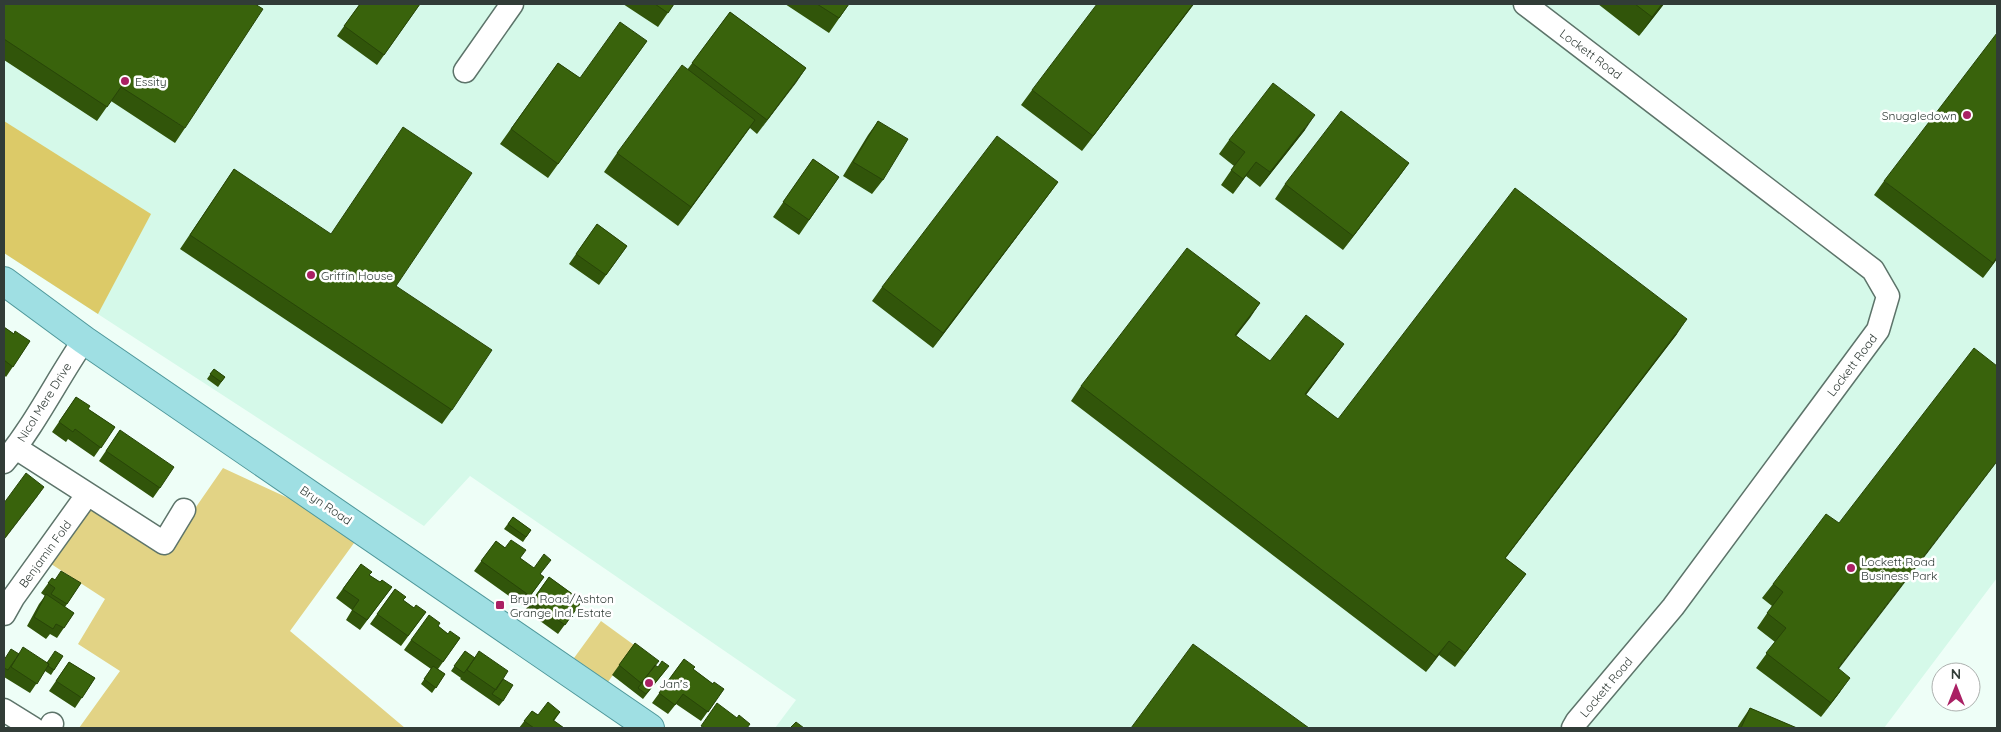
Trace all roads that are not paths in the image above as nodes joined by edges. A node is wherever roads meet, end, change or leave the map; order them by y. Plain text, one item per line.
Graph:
1 (512, 4) edge
2 (1525, 4) edge
3 (465, 71) dead end
4 (4, 281) edge
5 (84, 340) junction
6 (10, 455) edge
7 (87, 495) junction
8 (184, 510) dead end
9 (4, 614) edge
10 (4, 710) edge
11 (45, 727) edge
12 (650, 728) edge
13 (1573, 728) edge

1 - 3 street
2 - 13 street, Lockett Road
4 - 5 main road, Bryn Road
5 - 6 street, Nicol Mere Drive
5 - 12 main road, Bryn Road
6 - 7 street
7 - 8 street
7 - 9 street, Benjamin Fold
10 - 11 street

